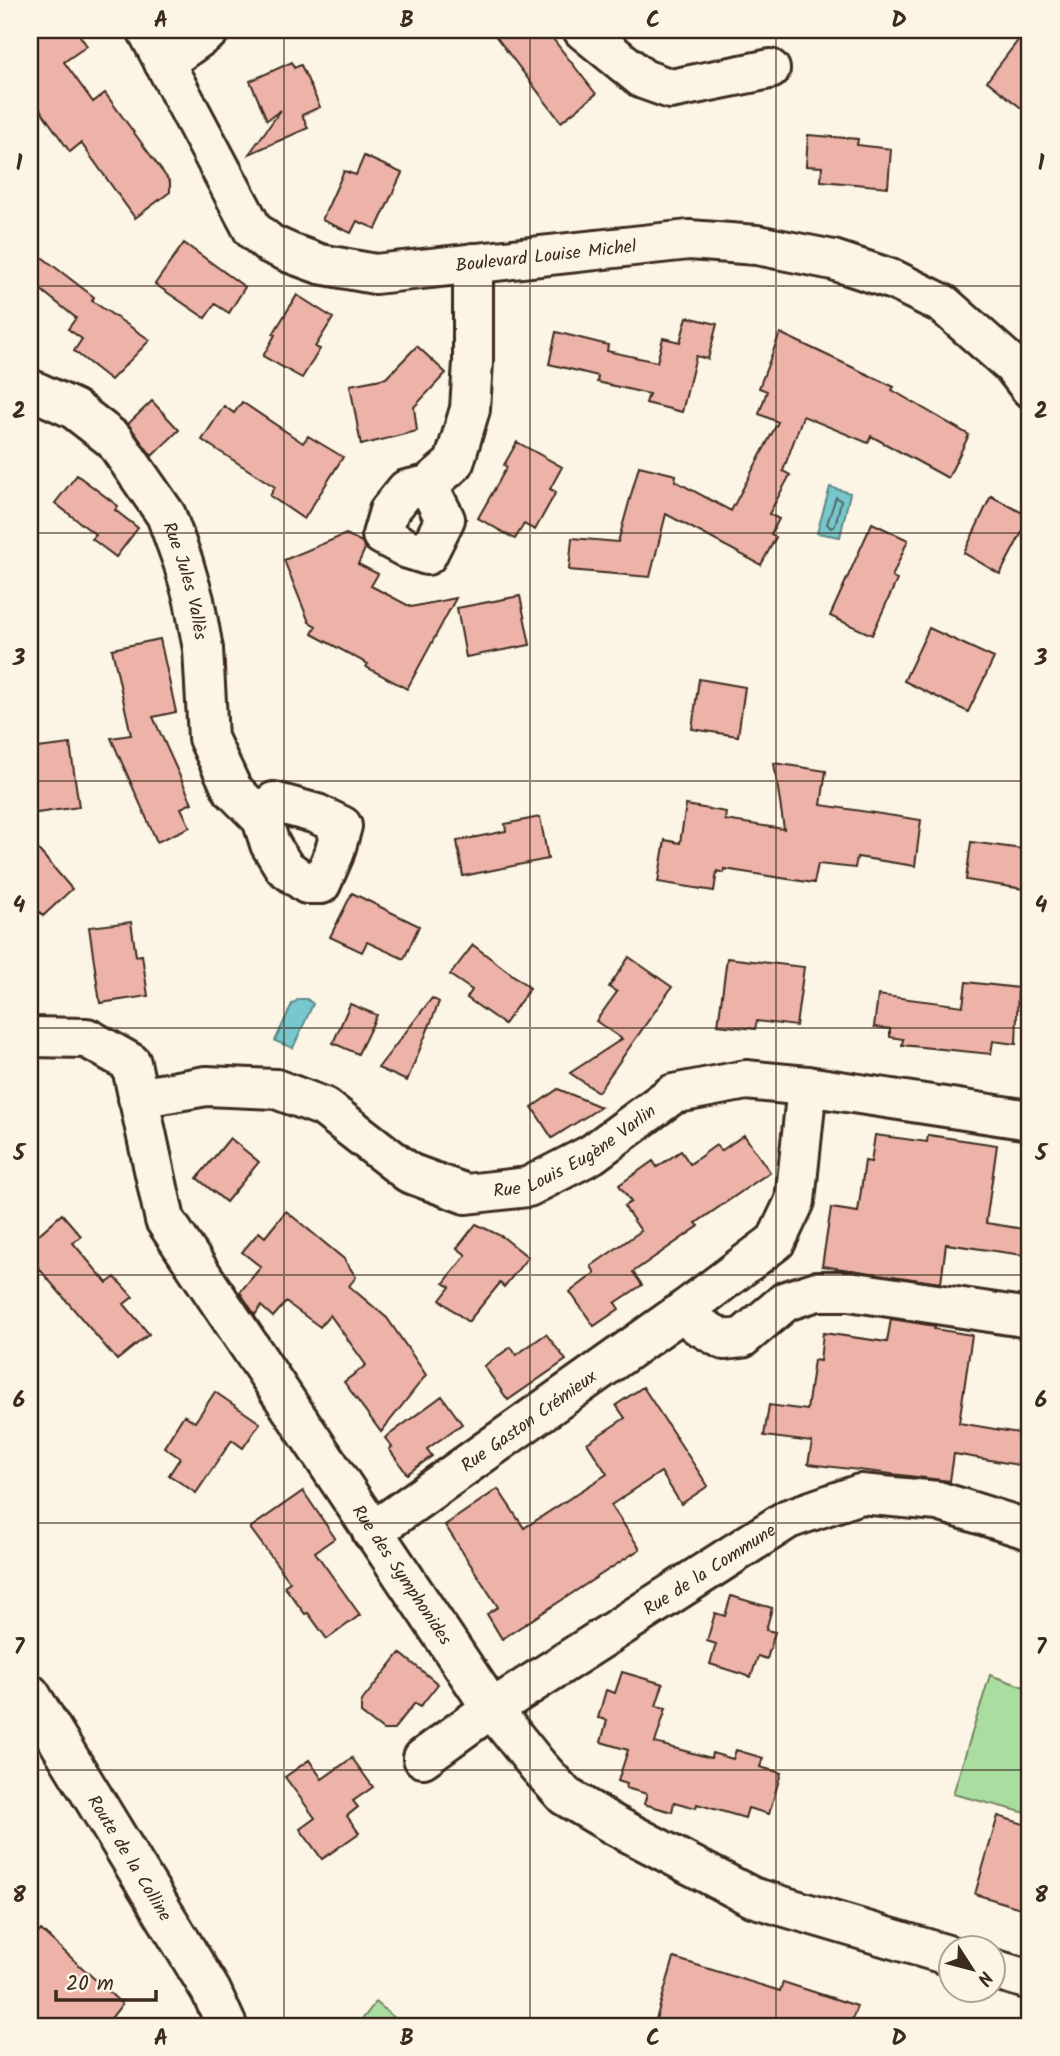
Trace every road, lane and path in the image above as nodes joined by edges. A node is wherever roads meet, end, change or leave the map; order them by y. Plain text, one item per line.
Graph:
1 (147, 30) edge
2 (210, 30) edge
3 (583, 30) edge
4 (164, 63) junction
5 (770, 69) dead end
6 (473, 263) junction
7 (1030, 388) edge
8 (30, 389) edge
9 (428, 485) dead end
10 (262, 819) dead end
11 (30, 1037) edge
12 (807, 1086) junction
13 (138, 1098) junction
14 (1030, 1120) edge
15 (686, 1309) junction
16 (1030, 1318) edge
17 (1030, 1530) edge
18 (372, 1532) junction
19 (30, 1694) edge
20 (492, 1709) junction
21 (423, 1758) dead end
22 (937, 1952) edge
23 (1007, 1973) edge
24 (1030, 1980) edge
25 (227, 2026) edge

1 - 4 street, Boulevard Louise Michel
2 - 4 street
3 - 5 street
4 - 6 street, Boulevard Louise Michel
6 - 7 street, Boulevard Louise Michel
6 - 9 street
8 - 10 street, Rue Jules Vallès
11 - 13 street, Rue des Symphonides
12 - 13 street, Rue Louis Eugène Varlin
12 - 14 street, Rue Louis Eugène Varlin
12 - 15 street, Rue Gaston Crémieux
13 - 18 street, Rue des Symphonides
15 - 16 street
15 - 18 street, Rue Gaston Crémieux
17 - 20 street, Rue de la Commune
18 - 20 street, Rue des Symphonides
19 - 25 street, Route de la Colline
20 - 21 street, Rue de la Commune
20 - 22 street, Rue des Symphonides
23 - 24 street

